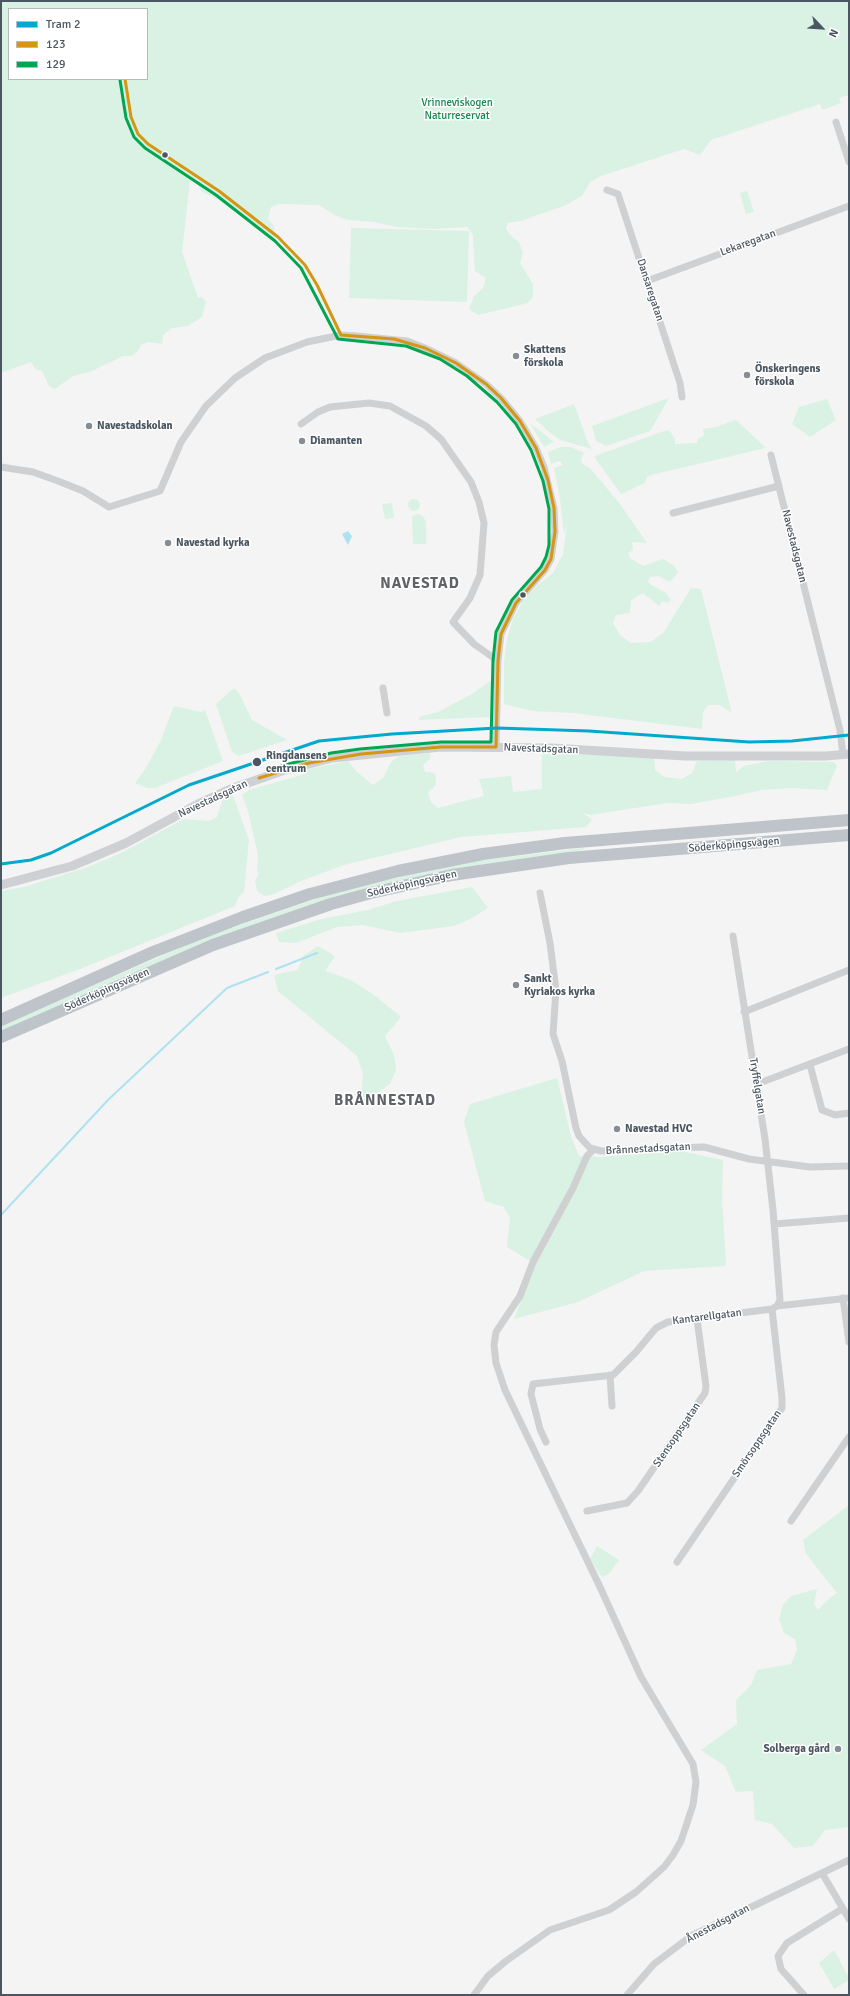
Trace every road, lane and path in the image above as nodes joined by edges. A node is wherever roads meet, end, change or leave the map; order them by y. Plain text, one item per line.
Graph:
1 (836, 122) dead end
2 (849, 162) edge
3 (607, 190) dead end
4 (849, 206) edge
5 (647, 281) junction
6 (682, 398) dead end
7 (301, 424) dead end
8 (771, 455) dead end
9 (1, 467) edge
10 (779, 486) junction
11 (673, 513) dead end
12 (498, 661) junction
13 (383, 688) dead end
14 (388, 713) dead end
15 (496, 747) junction
16 (846, 754) edge
17 (849, 820) edge
18 (849, 835) edge
19 (1, 885) edge
20 (540, 893) dead end
21 (733, 936) dead end
22 (849, 970) edge
23 (22, 1011) junction
24 (744, 1012) junction
25 (1, 1016) edge
26 (1, 1020) edge
27 (1, 1037) edge
28 (849, 1049) edge
29 (810, 1065) junction
30 (757, 1084) junction
31 (849, 1113) edge
32 (593, 1150) junction
33 (768, 1161) junction
34 (849, 1166) edge
35 (849, 1218) edge
36 (774, 1224) junction
37 (846, 1298) edge
38 (774, 1308) junction
39 (698, 1319) junction
40 (849, 1342) edge
41 (610, 1375) junction
42 (612, 1406) dead end
43 (849, 1437) edge
44 (546, 1442) dead end
45 (587, 1511) dead end
46 (791, 1521) dead end
47 (677, 1562) dead end
48 (849, 1860) edge
49 (822, 1874) junction
50 (842, 1909) junction
51 (849, 1919) edge
52 (474, 1995) edge
53 (627, 1995) edge
54 (804, 1995) edge

1 - 2 street
3 - 5 street, Dansaregatan
4 - 5 street, Lekaregatan
5 - 6 street, Dansaregatan
7 - 12 street
8 - 10 street, Navestadsgatan
9 - 12 street
10 - 11 street
10 - 16 street, Navestadsgatan
12 - 15 street
13 - 14 street
15 - 16 street, Navestadsgatan
15 - 19 street, Navestadsgatan
17 - 23 highway, Söderköpingsvägen
18 - 27 highway, Söderköpingsvägen
20 - 32 street, Brånnestadsgatan
21 - 24 street, Tryffelgatan
22 - 24 street
23 - 25 highway
23 - 26 highway, Söderköpingsvägen
24 - 30 street, Tryffelgatan
28 - 29 street
29 - 30 street
29 - 31 street
30 - 33 street, Tryffelgatan
32 - 33 street, Brånnestadsgatan
32 - 52 street
33 - 34 street, Brånnestadsgatan
33 - 36 street
35 - 36 street
36 - 38 street
37 - 38 street, Kantarellgatan
37 - 40 street
38 - 39 street, Kantarellgatan
38 - 47 street, Smörsoppsgatan
39 - 41 street, Kantarellgatan
39 - 45 street, Stensoppsgatan
41 - 42 street
41 - 44 street, Kantarellgatan
43 - 46 street
48 - 49 street, Ånestadsgatan
49 - 50 street
49 - 53 street, Ånestadsgatan
50 - 51 street
50 - 54 street

